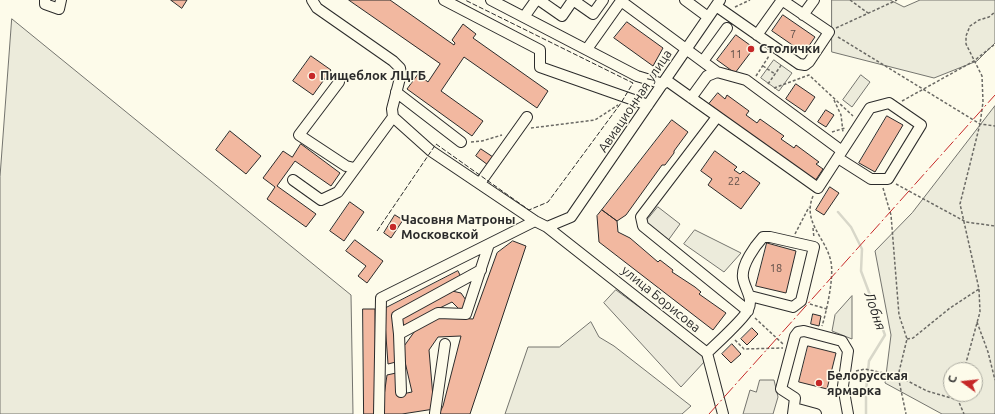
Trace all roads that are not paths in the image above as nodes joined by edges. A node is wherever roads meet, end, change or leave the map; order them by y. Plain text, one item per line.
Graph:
1 (45, 0) edge
2 (62, 0) edge
3 (312, 0) edge
4 (444, 0) edge
5 (491, 0) edge
6 (536, 0) edge
7 (539, 0) edge
8 (603, 0) edge
9 (685, 0) edge
10 (814, 0) edge
11 (620, 1) edge
12 (718, 3) edge
13 (803, 15) junction
14 (524, 17) junction
15 (708, 17) junction
16 (727, 28) dead end
17 (757, 35) junction
18 (587, 49) junction
19 (687, 49) junction
20 (703, 61) junction
21 (717, 72) junction
22 (339, 82) dead end
23 (664, 82) junction
24 (396, 92) junction
25 (691, 98) junction
26 (648, 105) junction
27 (393, 117) junction
28 (528, 117) dead end
29 (717, 117) junction
30 (461, 142) road end
31 (842, 152) junction
32 (354, 168) junction
33 (293, 180) dead end
34 (480, 183) junction
35 (535, 221) junction
36 (547, 227) junction
37 (489, 244) junction
38 (481, 270) junction
39 (750, 296) junction
40 (748, 311) junction
41 (399, 334) junction
42 (445, 344) dead end
43 (707, 353) junction
44 (401, 392) dead end
45 (793, 411) edge
46 (379, 414) edge
47 (433, 414) edge
48 (723, 414) edge
49 (816, 414) edge
50 (848, 414) edge

1 - 2 street
3 - 24 street
4 - 26 street
5 - 14 street
6 - 14 street
7 - 8 street
9 - 15 street
10 - 13 street
11 - 18 street
11 - 19 street
12 - 15 street, Авиационная улица
12 - 17 street
13 - 17 street
13 - 17 street
14 - 18 street
15 - 19 street, Авиационная улица
16 - 20 street
18 - 23 street
19 - 20 street
19 - 23 street, Авиационная улица
20 - 21 street
21 - 25 street
21 - 31 street
22 - 32 street
23 - 25 street
23 - 26 street, Авиационная улица
24 - 27 street
24 - 30 street
25 - 29 street
26 - 36 street, Авиационная улица
27 - 32 street
27 - 34 street, улица Борисова
28 - 34 street
29 - 31 street
29 - 40 street
31 - 31 street
32 - 33 street
34 - 35 street, улица Борисова
35 - 36 street, улица Борисова
35 - 37 street
36 - 43 street, улица Борисова
37 - 38 street
37 - 46 street
38 - 41 street
38 - 41 street
39 - 39 street
39 - 40 street
40 - 43 street
41 - 44 street
42 - 47 street
43 - 48 street
45 - 49 street
45 - 50 street

